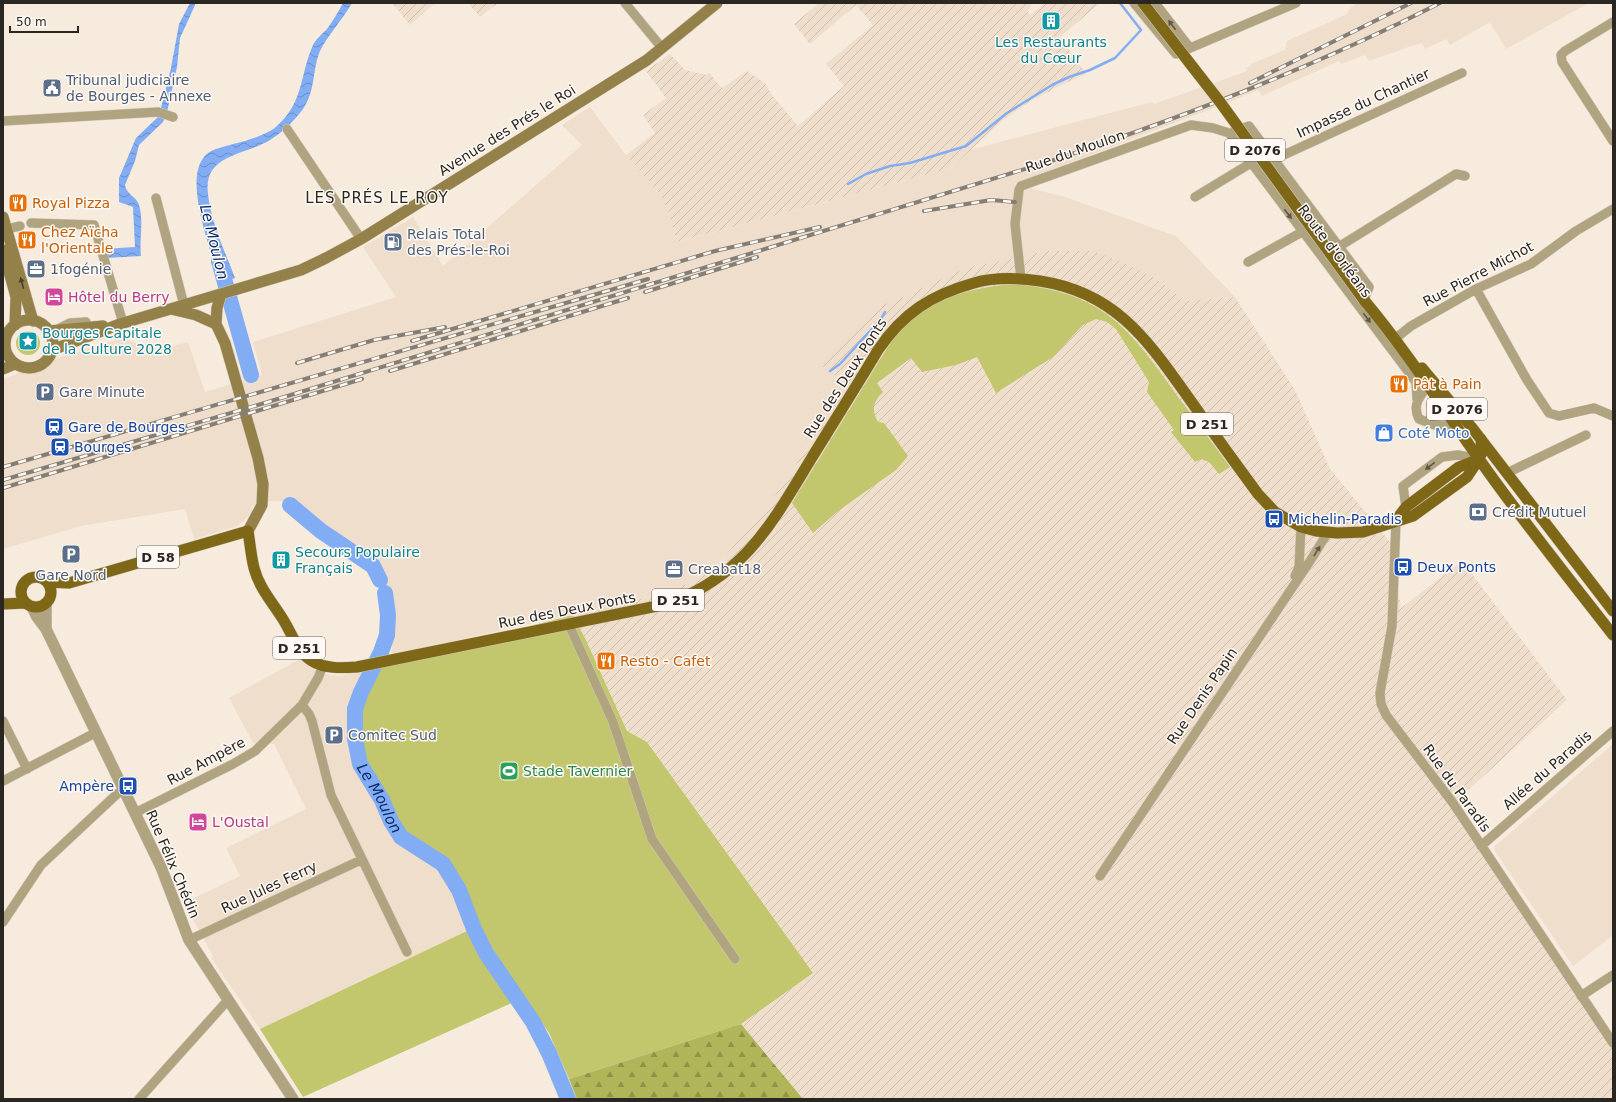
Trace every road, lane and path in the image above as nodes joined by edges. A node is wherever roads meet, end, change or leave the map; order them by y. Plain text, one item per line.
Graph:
1 (625, 3) edge
2 (717, 3) edge
3 (1134, 3) edge
4 (1143, 3) edge
5 (1155, 3) edge
6 (1296, 3) edge
7 (1613, 22) edge
8 (662, 48) junction
9 (1190, 48) junction
10 (1462, 73) dead end
11 (170, 116) dead end
12 (3, 121) edge
13 (287, 129) dead end
14 (1229, 133) junction
15 (1613, 141) edge
16 (1275, 159) junction
17 (1251, 163) junction
18 (1465, 176) dead end
19 (1195, 197) dead end
20 (156, 198) dead end
21 (1613, 208) edge
22 (3, 217) edge
23 (31, 223) dead end
24 (20, 226) dead end
25 (7, 229) junction
26 (1302, 232) junction
27 (361, 238) junction
28 (1340, 246) junction
29 (3, 250) edge
30 (1248, 262) dead end
31 (1021, 279) junction
32 (1476, 289) junction
33 (221, 294) junction
34 (1364, 300) junction
35 (189, 303) junction
36 (170, 309) junction
37 (216, 319) junction
38 (33, 321) junction
39 (121, 324) junction
40 (15, 325) junction
41 (101, 329) junction
42 (52, 331) junction
43 (1396, 338) junction
44 (1403, 347) junction
45 (4, 348) edge
46 (52, 350) junction
47 (15, 364) junction
48 (3, 368) edge
49 (1428, 386) junction
50 (1417, 399) junction
51 (1613, 416) edge
52 (1457, 427) junction
53 (1586, 436) dead end
54 (1481, 439) junction
55 (1479, 460) junction
56 (1507, 473) junction
57 (1406, 507) junction
58 (1396, 520) junction
59 (1301, 527) junction
60 (248, 531) junction
61 (1332, 532) junction
62 (1550, 553) junction
63 (1581, 568) junction
64 (47, 582) junction
65 (69, 582) junction
66 (21, 592) junction
67 (1288, 592) junction
68 (48, 599) junction
69 (5, 604) edge
70 (29, 605) junction
71 (1613, 611) edge
72 (1613, 623) edge
73 (569, 625) junction
74 (46, 629) junction
75 (1613, 635) edge
76 (323, 666) junction
77 (302, 705) junction
78 (3, 721) edge
79 (1613, 731) edge
80 (95, 733) junction
81 (27, 769) junction
82 (3, 781) edge
83 (123, 790) junction
84 (135, 813) junction
85 (1481, 846) junction
86 (361, 860) junction
87 (1100, 876) dead end
88 (3, 922) edge
89 (189, 940) junction
90 (407, 952) dead end
91 (735, 959) dead end
92 (1613, 975) edge
93 (1581, 996) junction
94 (228, 1000) junction
95 (1613, 1043) edge
96 (138, 1099) edge
97 (293, 1099) edge

1 - 8 street
2 - 8 main road, Avenue des Prés le Roi
3 - 9 street
4 - 34 main road, Route d'Orléans / D 2076, bridge
9 -> 5 street
6 - 9 street
7 - 15 street
8 - 27 main road, Avenue des Prés le Roi
10 - 16 street, Impasse du Chantier
11 - 12 street
13 - 27 street
14 - 16 street, Route d'Orléans
14 - 17 street, Route d'Orléans
14 - 31 street, Rue du Moulon
16 - 28 street, Route d'Orléans
17 - 19 street
17 -> 26 street, Route d'Orléans
18 - 28 street
20 - 35 street
21 - 32 street, Rue Pierre Michot
22 - 25 main road
23 - 39 street
24 - 25 street
38 -> 25 main road
26 - 30 street
26 -> 50 street, Route d'Orléans
27 - 33 main road, Avenue des Prés le Roi
28 - 34 street, Route d'Orléans
29 - 40 main road
31 - 59 main road, Rue des Deux Ponts / D 251
31 - 73 main road, Rue des Deux Ponts / D 251
32 - 43 street, Rue Pierre Michot
32 - 51 street
33 - 35 main road, Avenue des Prés le Roi
33 - 37 main road
34 - 43 main road, Route d'Orléans / D 2076
35 - 36 main road, Avenue des Prés le Roi
35 - 37 main road
36 - 37 main road
36 - 39 main road, Avenue des Prés le Roi
37 - 60 main road
38 - 40 main road
38 - 42 main road
39 - 41 main road, Avenue des Prés le Roi
40 - 45 main road
41 - 42 main road, Avenue des Prés le Roi
41 - 46 main road, Avenue des Prés le Roi
42 - 46 main road
43 - 44 main road, Route d'Orléans / D 2076
44 - 49 main road, Route d'Orléans / D 2076
44 - 54 main road, Route d'Orléans / D 2076
45 - 47 main road
46 - 47 main road
47 - 48 main road
49 - 50 street
49 - 52 main road, Route d'Orléans / D 2076
50 - 52 street, Route d'Orléans
52 - 55 main road, Route d'Orléans / D 2076
53 - 56 street
54 - 55 main road, D 2076
54 - 56 main road, Route d'Orléans / D 2076
55 - 57 main road
55 -> 57 street
55 - 58 main road, Rue des Deux Ponts / D 251
55 - 62 main road, Route d'Orléans / D 2076
55 - 63 main road, Route d'Orléans / D 2076
56 - 63 main road, Route d'Orléans / D 2076
57 - 58 main road
58 - 61 main road, Rue des Deux Ponts / D 251
58 - 85 street, Rue du Paradis
59 - 61 main road, Rue des Deux Ponts / D 251
59 - 67 street
60 - 65 main road, D 58
60 - 76 main road, D 251
67 -> 61 street, Rue Denis Papin
62 - 72 main road, Route d'Orléans / D 2076
62 - 75 main road, Route d'Orléans / D 2076
63 - 71 main road, Route d'Orléans / D 2076
64 - 65 main road, D 58
64 - 66 main road
64 - 68 main road
65 - 68 main road, D 58
66 - 69 main road
66 - 70 main road
67 - 87 street, Rue Denis Papin
68 - 70 main road
68 - 74 street, Rue Félix Chédin
69 - 70 main road
70 - 74 street, Rue Félix Chédin
73 - 76 main road, Rue des Deux Ponts / D 251
73 - 91 street
74 - 80 street, Rue Félix Chédin
76 - 77 street, Rue Ampère
77 - 84 street, Rue Ampère
77 - 86 street
78 - 81 street
79 - 85 street, Allée du Paradis
80 - 81 street
80 - 83 street, Rue Félix Chédin
81 - 82 street
83 - 84 street, Rue Félix Chédin
83 - 88 street
84 - 89 street, Rue Félix Chédin
85 - 93 street, Rue du Paradis
86 - 89 street, Rue Jules Ferry
86 - 90 street
89 - 94 street, Rue Félix Chédin
92 - 93 street
93 - 95 street, Rue du Paradis
94 - 96 street
94 - 97 street, Rue Félix Chédin

